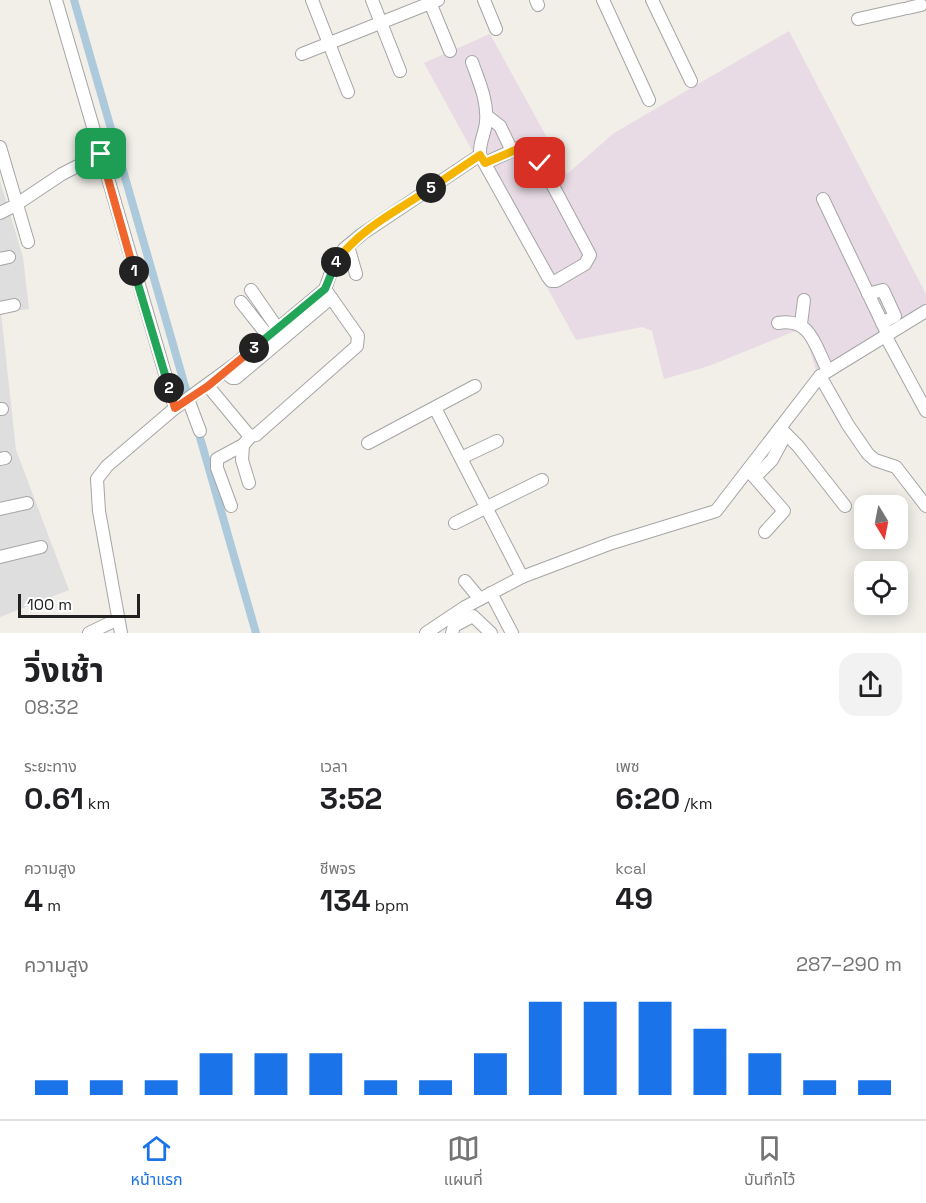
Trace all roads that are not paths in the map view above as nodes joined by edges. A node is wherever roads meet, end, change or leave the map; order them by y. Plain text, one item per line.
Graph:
1 (56, 0) edge
2 (312, 0) edge
3 (372, 0) edge
4 (484, 0) edge
5 (603, 0) edge
6 (652, 0) edge
7 (433, 1) edge
8 (921, 5) edge
9 (858, 19) dead end
10 (381, 22) junction
11 (496, 29) dead end
12 (329, 43) junction
13 (450, 51) dead end
14 (302, 54) dead end
15 (472, 62) dead end
16 (400, 71) dead end
17 (691, 81) dead end
18 (348, 92) dead end
19 (649, 100) dead end
20 (486, 116) junction
21 (0, 147) edge
22 (512, 151) junction
23 (101, 154) junction
24 (483, 159) junction
25 (823, 199) dead end
26 (14, 205) junction
27 (0, 213) edge
28 (28, 242) dead end
29 (348, 246) junction
30 (356, 274) dead end
31 (251, 290) dead end
32 (328, 294) junction
33 (804, 300) dead end
34 (241, 302) dead end
35 (14, 305) dead end
36 (0, 308) edge
37 (926, 311) edge
38 (778, 323) dead end
39 (801, 324) junction
40 (885, 331) junction
41 (273, 333) junction
42 (225, 372) junction
43 (824, 373) junction
44 (208, 386) junction
45 (475, 386) dead end
46 (182, 403) junction
47 (435, 408) junction
48 (926, 411) edge
49 (200, 430) dead end
50 (783, 431) junction
51 (247, 441) junction
52 (497, 441) dead end
53 (368, 443) dead end
54 (461, 458) junction
55 (752, 474) junction
56 (542, 480) dead end
57 (249, 483) dead end
58 (27, 503) dead end
59 (231, 506) dead end
60 (845, 506) dead end
61 (926, 506) edge
62 (486, 508) junction
63 (0, 509) edge
64 (455, 523) dead end
65 (765, 532) dead end
66 (41, 547) dead end
67 (0, 557) edge
68 (522, 577) junction
69 (465, 581) dead end
70 (485, 596) junction
71 (118, 619) junction
72 (89, 633) edge
73 (121, 633) edge
74 (426, 633) edge
75 (452, 633) edge
76 (491, 633) edge
77 (512, 633) edge

1 - 23 street
2 - 12 street
3 - 10 street
4 - 11 street
5 - 19 street
6 - 17 street
7 - 10 street
7 - 13 street
8 - 9 street
10 - 12 street
10 - 16 street
12 - 14 street
12 - 18 street
15 - 20 street
20 - 22 street
20 - 24 street
21 - 26 street
22 - 24 street
22 - 24 street
23 - 26 street
23 - 46 street
24 - 29 street
25 - 40 street
26 - 27 street
26 - 28 street
29 - 30 street
29 - 32 street
31 - 41 street
32 - 41 street
32 - 42 street
32 - 51 street
33 - 39 street
34 - 41 street
35 - 36 street
37 - 40 street
38 - 39 street
39 - 43 street
40 - 43 street
40 - 48 street
41 - 42 street
42 - 44 street
43 - 50 street
43 - 61 street
44 - 46 street
44 - 51 street
45 - 47 street
46 - 49 street
46 - 71 street
47 - 53 street
47 - 54 street
50 - 55 street
50 - 60 street
51 - 57 street
51 - 59 street
52 - 54 street
54 - 62 street
55 - 65 street
55 - 68 street
56 - 62 street
58 - 63 street
62 - 64 street
62 - 68 street
66 - 67 street
68 - 70 street
69 - 70 street
70 - 74 street
70 - 77 street
71 - 72 street
71 - 73 street
75 - 76 street

